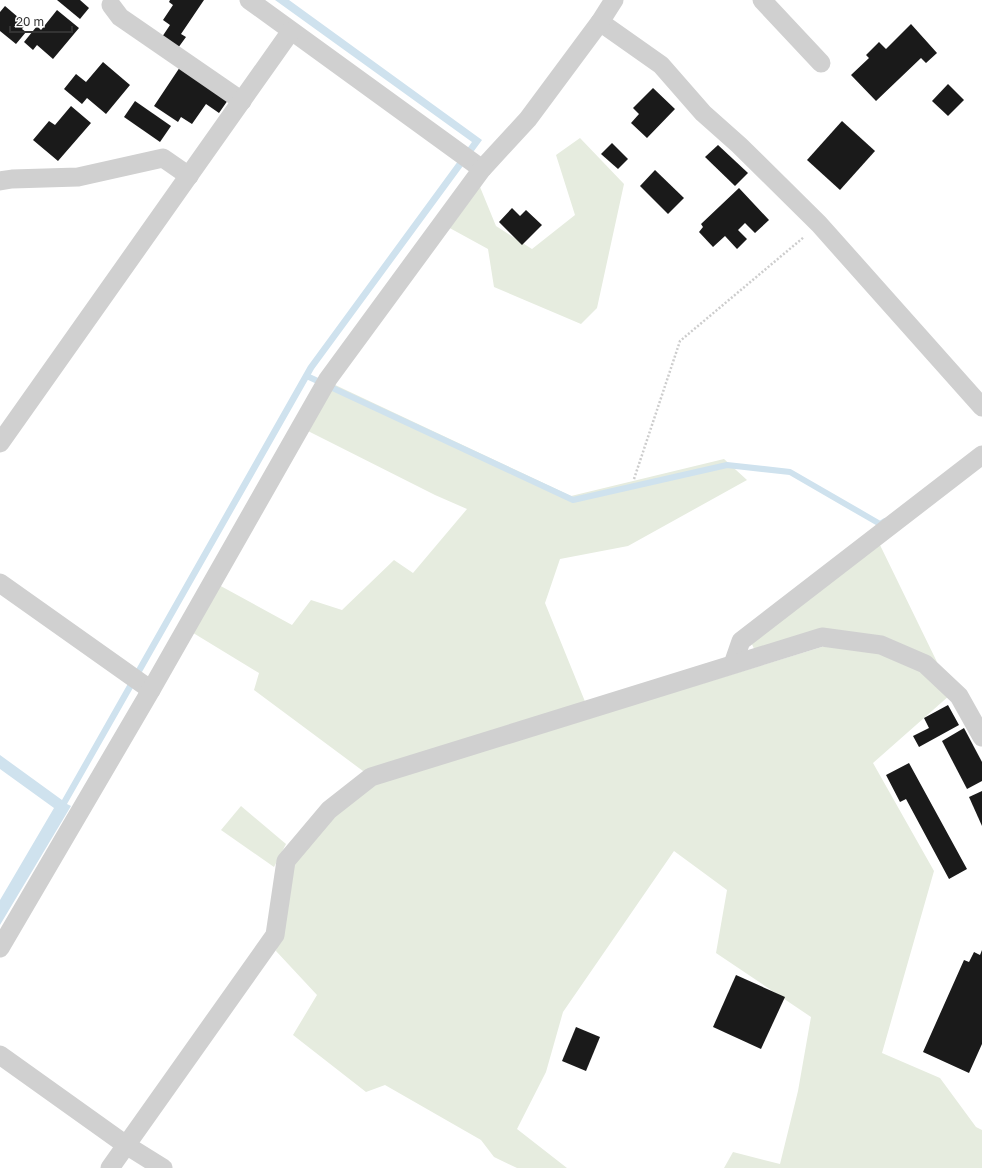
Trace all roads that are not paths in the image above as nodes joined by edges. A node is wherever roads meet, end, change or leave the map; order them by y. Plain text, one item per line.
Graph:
1 (249, 0) edge
2 (614, 0) edge
3 (762, 0) edge
4 (109, 2) edge
5 (600, 22) junction
6 (292, 31) junction
7 (820, 63) dead end
8 (242, 101) junction
9 (482, 169) junction
10 (189, 176) junction
11 (0, 181) edge
12 (982, 407) edge
13 (0, 443) edge
14 (982, 455) edge
15 (0, 583) edge
16 (733, 664) junction
17 (151, 690) junction
18 (982, 737) edge
19 (0, 948) edge
20 (0, 1055) edge
21 (126, 1145) junction
22 (110, 1168) edge
23 (163, 1168) edge

1 - 6 street
2 - 5 street
3 - 7 street
4 - 8 street
5 - 9 street
5 - 12 street
6 - 8 street
6 - 9 street
8 - 10 street
9 - 17 street
10 - 11 street
10 - 13 street
14 - 16 street
15 - 17 street
16 - 18 street
16 - 21 street
17 - 19 street
20 - 21 street
21 - 22 street
21 - 23 street

